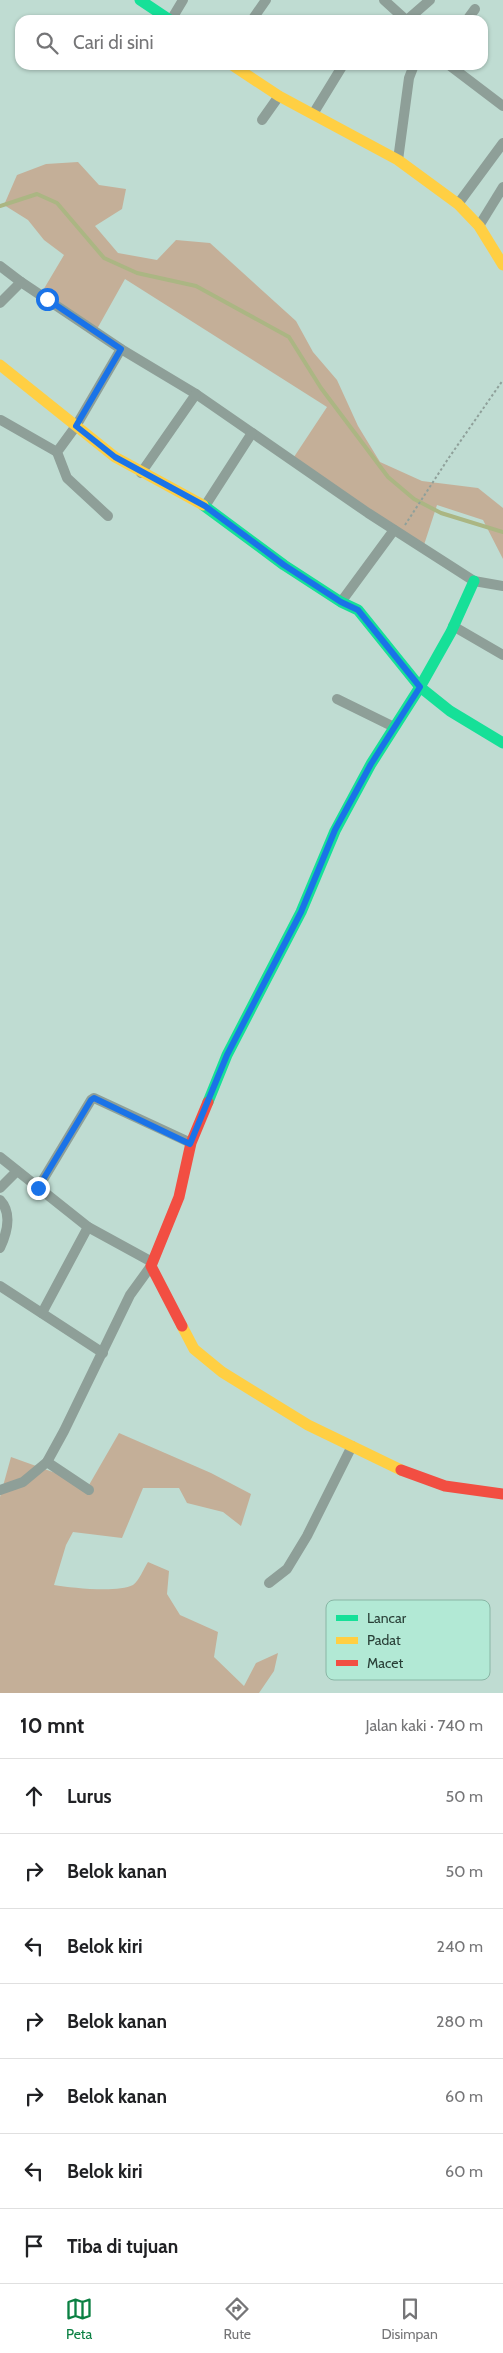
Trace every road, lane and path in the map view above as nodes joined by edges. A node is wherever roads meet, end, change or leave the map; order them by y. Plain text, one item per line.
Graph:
1 (140, 0) edge
2 (183, 0) edge
3 (266, 0) edge
4 (384, 0) edge
5 (430, 0) edge
6 (475, 9) dead end
7 (162, 15) edge
8 (173, 15) edge
9 (256, 15) edge
10 (401, 15) edge
11 (413, 15) edge
12 (471, 15) edge
13 (240, 70) edge
14 (341, 70) edge
15 (412, 70) edge
16 (456, 70) edge
17 (279, 96) junction
18 (503, 106) edge
19 (312, 114) junction
20 (262, 120) dead end
21 (503, 143) edge
22 (398, 160) junction
23 (503, 187) edge
24 (458, 204) junction
25 (479, 226) junction
26 (503, 265) edge
27 (0, 266) edge
28 (20, 282) junction
29 (0, 302) edge
30 (121, 349) junction
31 (0, 365) edge
32 (503, 380) edge
33 (196, 394) junction
34 (1, 420) edge
35 (76, 426) junction
36 (252, 432) junction
37 (57, 452) junction
38 (141, 473) junction
39 (205, 506) junction
40 (108, 516) dead end
41 (397, 532) junction
42 (474, 581) junction
43 (503, 586) edge
44 (341, 602) junction
45 (453, 626) junction
46 (503, 655) edge
47 (420, 687) junction
48 (337, 699) dead end
49 (394, 727) junction
50 (503, 743) edge
51 (190, 1144) junction
52 (0, 1157) edge
53 (17, 1171) junction
54 (0, 1188) edge
55 (38, 1188) junction
56 (0, 1200) edge
57 (88, 1227) junction
58 (0, 1248) edge
59 (152, 1264) junction
60 (0, 1286) edge
61 (42, 1313) junction
62 (103, 1353) junction
63 (352, 1446) junction
64 (47, 1462) junction
65 (0, 1490) edge
66 (89, 1490) dead end
67 (503, 1494) edge
68 (269, 1583) dead end

1 - 7 street
2 - 8 street
3 - 9 street
4 - 10 street
5 - 11 street
6 - 12 street
13 - 17 street
14 - 19 street
15 - 22 street
16 - 18 street
17 - 19 street
17 - 20 street
19 - 22 street
21 - 24 street
22 - 24 street
23 - 25 street
24 - 25 street
25 - 26 street
27 - 28 street
28 - 29 street
28 - 30 street
30 - 33 street
30 - 35 street
31 - 35 street
32 - 41 path
33 - 36 street
33 - 38 street
34 - 37 street
35 - 37 street
35 - 38 street
36 - 39 street
36 - 41 street
37 - 40 street
38 - 39 street
39 - 44 street
41 - 42 street
41 - 44 street
42 - 43 street
42 - 45 street
44 - 47 street
45 - 46 street
45 - 47 street
47 - 49 street
47 - 50 street
48 - 49 street
49 - 51 street
51 - 55 street
51 - 59 street
52 - 53 street
53 - 54 street
53 - 55 street
55 - 57 street
56 - 58 street
57 - 59 street
57 - 61 street
59 - 62 street
59 - 63 street
60 - 61 street
61 - 62 street
62 - 64 street
63 - 67 street
63 - 68 street
64 - 65 street
64 - 66 street

